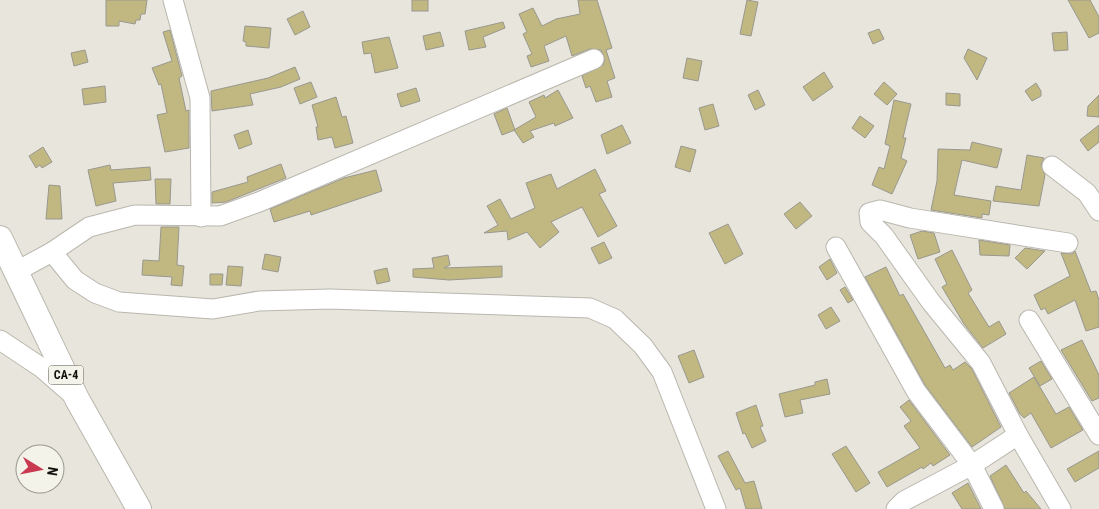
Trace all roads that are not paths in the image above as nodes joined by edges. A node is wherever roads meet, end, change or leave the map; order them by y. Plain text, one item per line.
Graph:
1 (173, 0) edge
2 (594, 59) dead end
3 (1052, 166) dead end
4 (1099, 211) edge
5 (201, 217) junction
6 (0, 238) edge
7 (1068, 243) dead end
8 (836, 247) dead end
9 (52, 252) junction
10 (17, 271) junction
11 (1029, 320) dead end
12 (0, 340) edge
13 (77, 399) junction
14 (1018, 435) junction
15 (1099, 435) edge
16 (972, 465) junction
17 (139, 509) edge
18 (716, 509) edge
19 (896, 509) edge
20 (994, 509) edge
21 (1061, 509) edge

1 - 5 street
2 - 5 street
3 - 4 street
5 - 9 street
6 - 10 main road, CA-4
7 - 14 street
8 - 16 street
9 - 10 street
9 - 18 street
10 - 13 main road, CA-4
11 - 15 street
12 - 13 street
13 - 17 main road, CA-4
14 - 16 street
14 - 21 street
16 - 19 street
16 - 20 street

